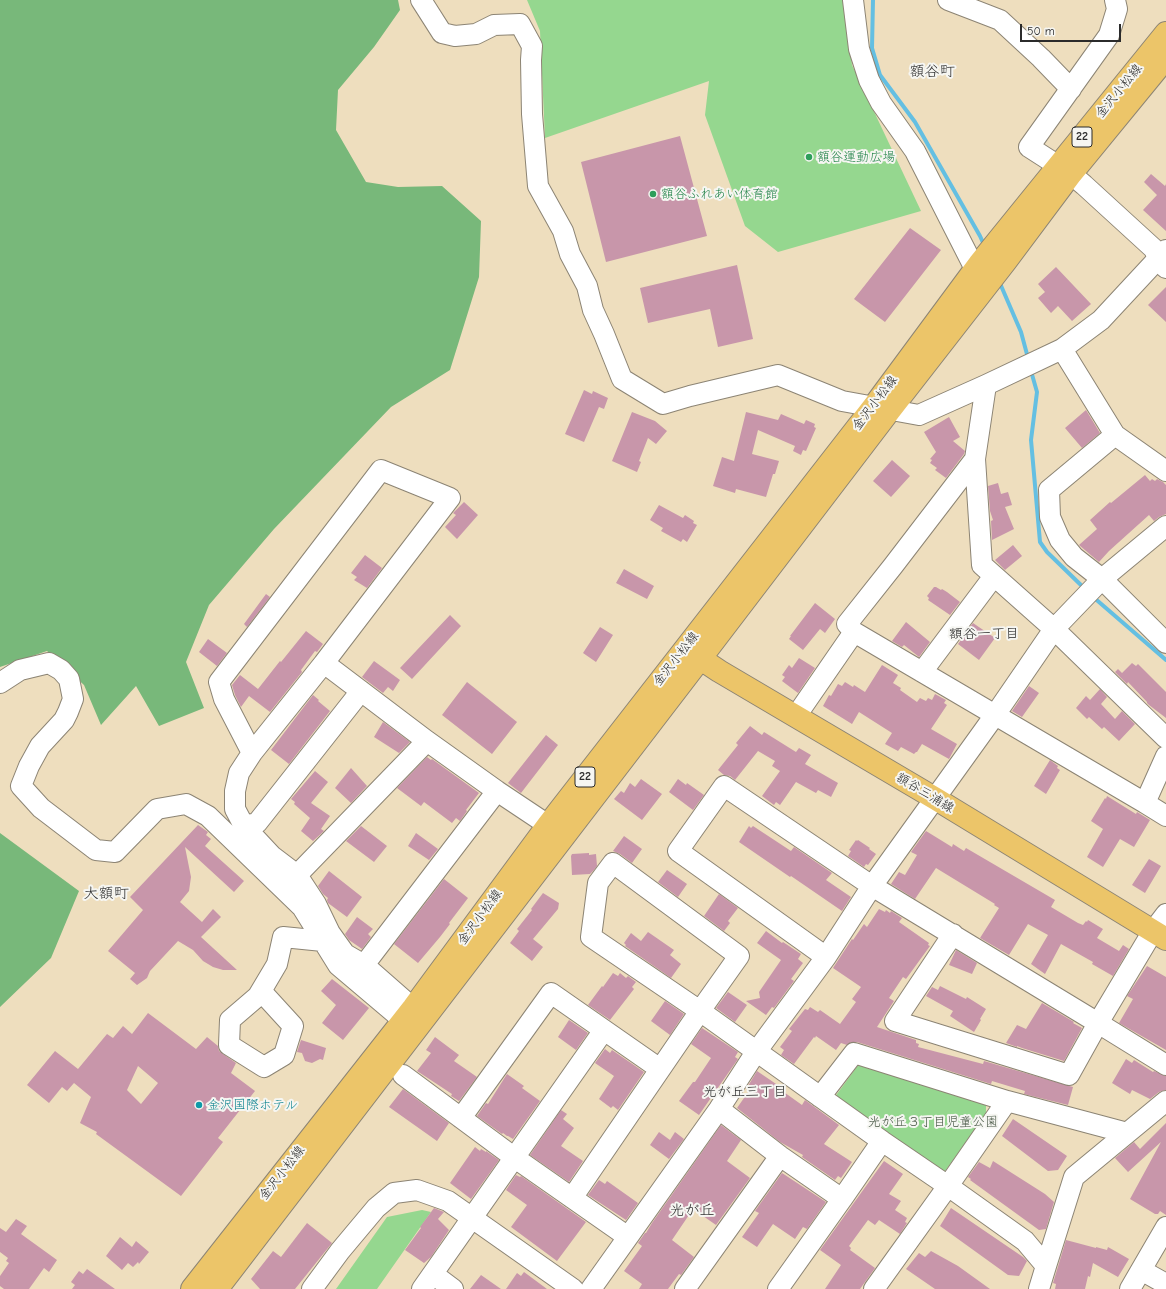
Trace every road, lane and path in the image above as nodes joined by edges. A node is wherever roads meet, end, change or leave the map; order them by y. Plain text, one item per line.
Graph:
1 (421, 0) edge
2 (853, 0) edge
3 (948, 0) edge
4 (1116, 5) edge
5 (1166, 33) edge
6 (1166, 58) edge
7 (1071, 89) junction
8 (1065, 170) junction
9 (1163, 259) edge
10 (980, 272) junction
11 (1056, 352) junction
12 (986, 385) junction
13 (882, 408) junction
14 (1115, 435) junction
15 (975, 459) junction
16 (1166, 471) edge
17 (1166, 526) edge
18 (994, 576) junction
19 (1099, 582) junction
20 (1054, 629) junction
21 (854, 632) junction
22 (1166, 643) edge
23 (692, 654) junction
24 (324, 663) junction
25 (922, 672) junction
26 (0, 683) edge
27 (361, 691) junction
28 (995, 715) junction
29 (796, 716) junction
30 (1166, 738) edge
31 (426, 741) junction
32 (252, 753) junction
33 (1166, 756) edge
34 (497, 791) junction
35 (936, 799) junction
36 (1145, 803) junction
37 (1166, 816) edge
38 (548, 825) junction
39 (244, 826) junction
40 (297, 876) junction
41 (872, 886) junction
42 (1166, 914) edge
43 (953, 934) junction
44 (1159, 935) edge
45 (323, 941) junction
46 (826, 957) junction
47 (364, 965) junction
48 (261, 991) dead end
49 (700, 1011) junction
50 (408, 1014) junction
51 (1098, 1023) junction
52 (604, 1030) junction
53 (756, 1052) junction
54 (1166, 1065) edge
55 (660, 1070) junction
56 (403, 1075) dead end
57 (820, 1097) junction
58 (1007, 1101) junction
59 (1166, 1101) edge
60 (719, 1109) junction
61 (461, 1118) junction
62 (1127, 1133) junction
63 (882, 1141) junction
64 (780, 1156) junction
65 (515, 1158) junction
66 (948, 1186) junction
67 (572, 1198) junction
68 (842, 1199) junction
69 (472, 1218) junction
70 (1166, 1228) edge
71 (628, 1237) junction
72 (1046, 1266) junction
73 (1141, 1270) junction
74 (428, 1282) edge
75 (1166, 1284) edge
76 (691, 1287) edge
77 (219, 1288) edge
78 (192, 1289) edge
79 (312, 1289) edge
80 (453, 1289) edge
81 (573, 1289) edge
82 (591, 1289) edge
83 (778, 1289) edge
84 (874, 1289) edge
85 (1039, 1289) edge
86 (1130, 1289) edge

1 - 13 street
2 - 10 street
3 - 7 street
4 - 7 street
5 - 8 main road, 金沢小松線 / 22
6 - 8 main road, 金沢小松線 / 22
7 - 8 street
8 - 9 street
8 - 10 main road, 金沢小松線 / 22
8 - 10 main road, 金沢小松線 / 22
9 - 11 street
10 - 13 main road, 金沢小松線 / 22
11 - 12 street
11 - 14 street
12 - 13 street
12 - 15 street
13 - 23 main road, 金沢小松線 / 22
14 - 16 street
14 - 19 street
15 - 18 street
15 - 21 street
17 - 19 street
18 - 20 street
18 - 25 street
19 - 20 street
19 - 22 street
20 - 28 street
20 - 30 street
21 - 25 street
21 - 29 street
23 - 29 main road, 額谷三浦線
23 - 38 main road, 金沢小松線 / 22
23 - 77 main road, 金沢小松線 / 22
24 - 27 street
24 - 32 street
24 - 32 street
25 - 28 street
26 - 45 street
27 - 31 street
27 - 39 street
28 - 35 street
28 - 36 street
29 - 35 main road, 額谷三浦線
31 - 34 street
31 - 40 street
32 - 39 street
33 - 36 street
34 - 38 street
34 - 47 street
35 - 41 street
35 - 44 main road, 額谷三浦線
36 - 37 street
38 - 50 main road, 金沢小松線 / 22
39 - 40 street
40 - 47 street
41 - 43 street
41 - 46 street
41 - 46 street
42 - 44 street
43 - 51 street
43 - 51 street
44 - 51 street
45 - 48 street
45 - 50 street
46 - 53 street
47 - 50 street
49 - 49 street
49 - 53 street
49 - 55 street
50 - 78 main road, 金沢小松線 / 22
51 - 54 street
52 - 55 street
52 - 61 street
52 - 65 street
53 - 57 street
53 - 60 street
55 - 67 street
56 - 61 street
57 - 58 street
57 - 63 street
58 - 62 street
58 - 66 street
59 - 62 street
60 - 64 street
60 - 71 street
61 - 65 street
62 - 72 street
63 - 66 street
63 - 68 street
64 - 68 street
64 - 76 street
65 - 67 street
65 - 69 street
66 - 72 street
66 - 84 street
67 - 71 street
68 - 83 street
69 - 74 street
69 - 79 street
69 - 81 street
70 - 73 street
71 - 82 street
72 - 85 street
73 - 75 street
73 - 86 street
74 - 80 street

